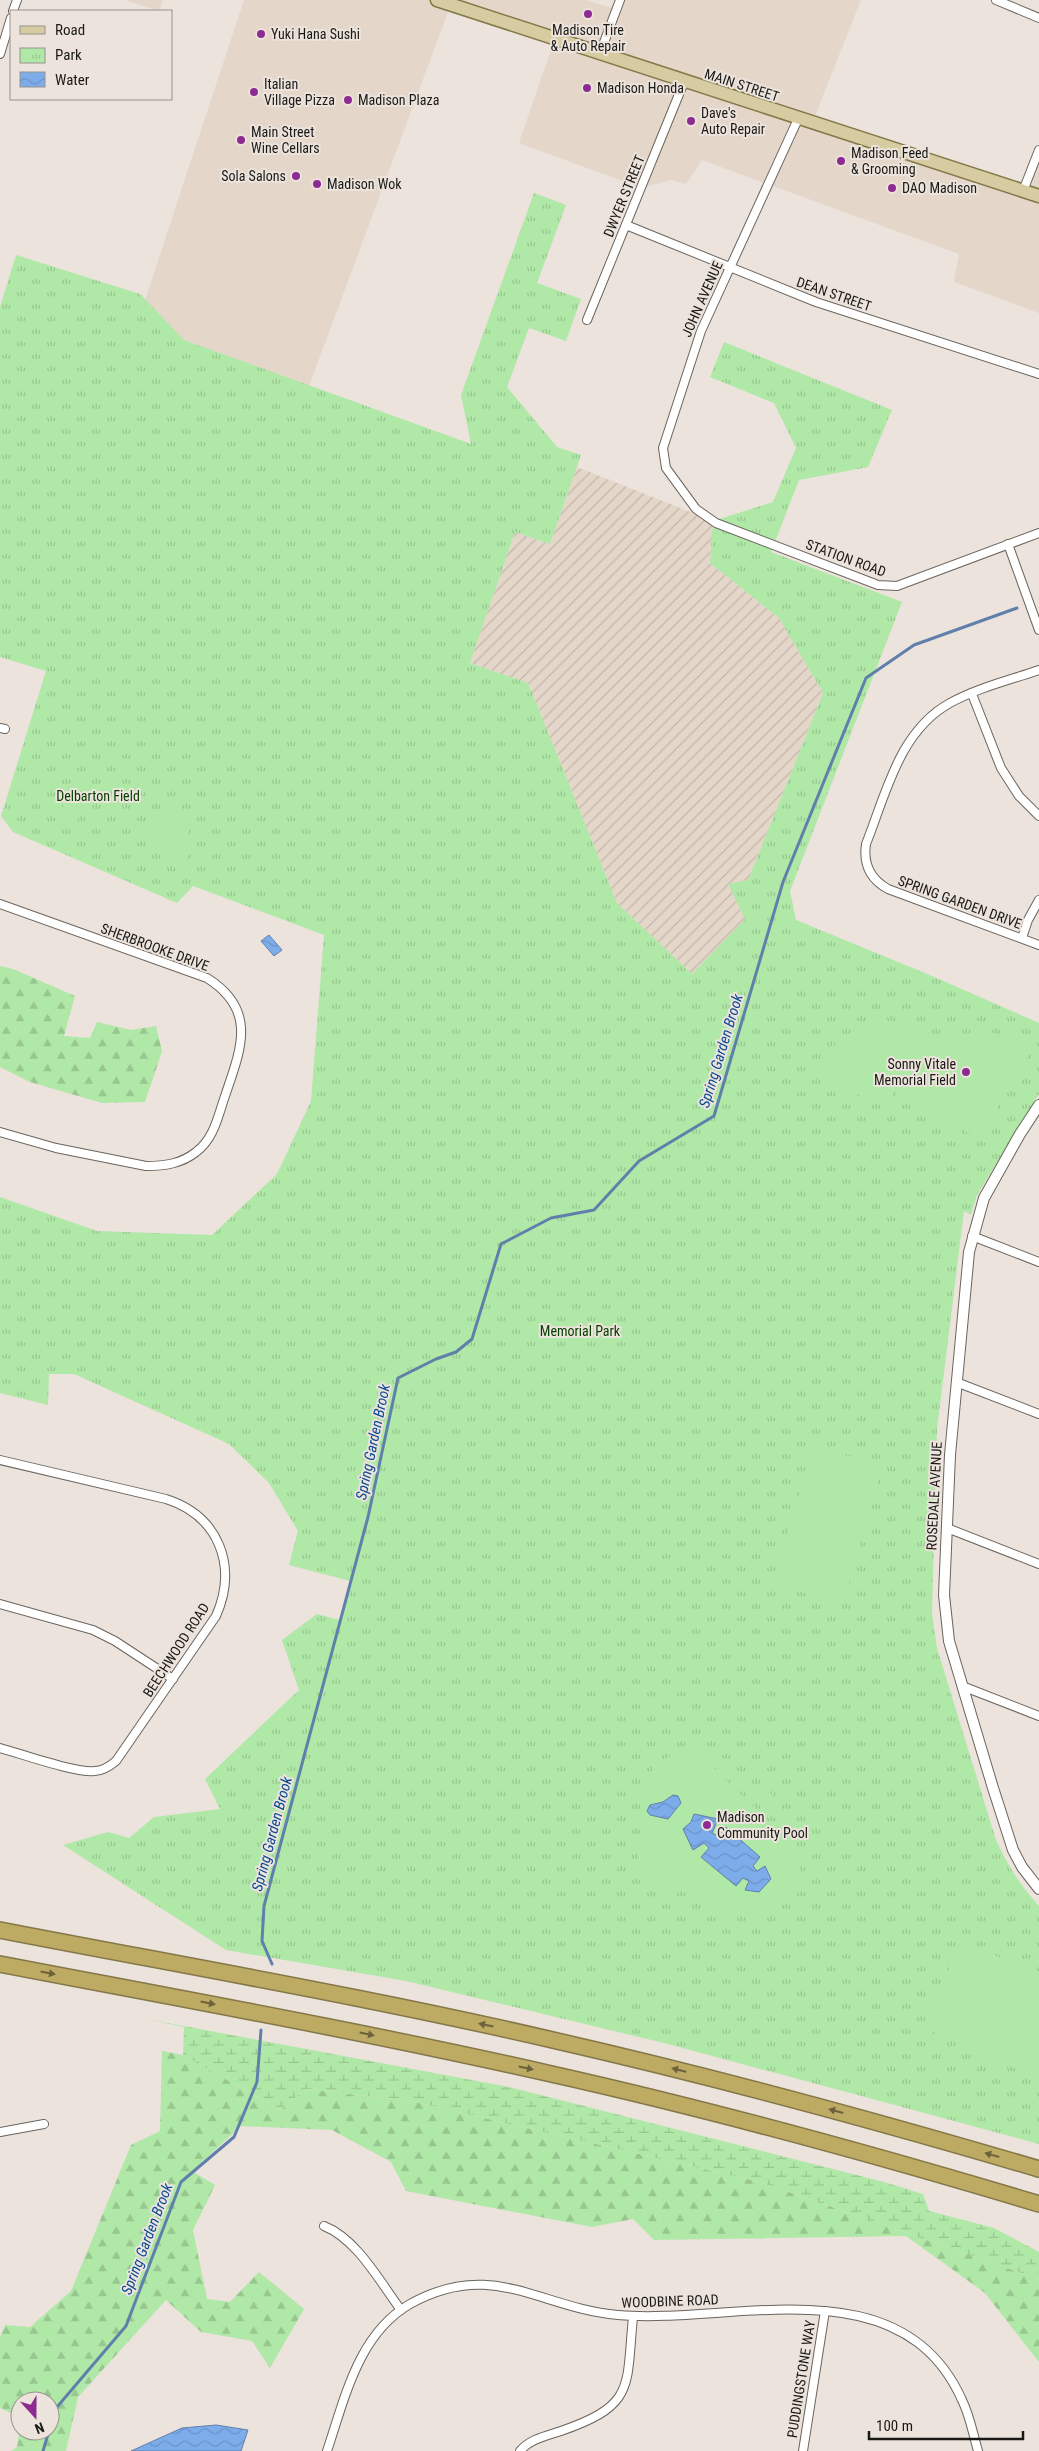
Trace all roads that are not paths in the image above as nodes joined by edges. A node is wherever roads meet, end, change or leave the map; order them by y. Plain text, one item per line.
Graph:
1 (437, 0) edge
2 (620, 0) edge
3 (996, 0) edge
4 (1039, 18) edge
5 (10, 21) edge
6 (600, 52) junction
7 (0, 54) edge
8 (684, 82) junction
9 (798, 119) junction
10 (1039, 150) edge
11 (1023, 191) junction
12 (1039, 196) edge
13 (626, 225) junction
14 (731, 266) junction
15 (588, 320) dead end
16 (1039, 374) edge
17 (683, 493) joint
18 (1039, 533) edge
19 (1008, 544) junction
20 (1039, 630) edge
21 (1039, 670) edge
22 (972, 694) junction
23 (1039, 816) edge
24 (1039, 900) edge
25 (0, 904) edge
26 (1022, 938) junction
27 (1039, 944) edge
28 (1039, 1105) edge
29 (0, 1132) edge
30 (972, 1236) junction
31 (1039, 1262) edge
32 (956, 1382) junction
33 (1039, 1414) edge
34 (0, 1460) edge
35 (947, 1528) junction
36 (1039, 1564) edge
37 (0, 1604) edge
38 (173, 1678) junction
39 (962, 1686) junction
40 (1039, 1716) edge
41 (0, 1748) edge
42 (1039, 1889) edge
43 (0, 1930) edge
44 (0, 1964) edge
45 (44, 2124) dead end
46 (0, 2132) edge
47 (1039, 2169) edge
48 (1039, 2204) edge
49 (324, 2226) dead end
50 (401, 2310) junction
51 (825, 2311) junction
52 (633, 2316) junction
53 (326, 2451) edge
54 (520, 2451) edge
55 (803, 2451) edge
56 (978, 2451) edge

1 - 6 main road, MAIN STREET
2 - 6 street
3 - 4 street
5 - 7 street
6 - 8 main road, MAIN STREET
8 - 9 main road, MAIN STREET
8 - 13 street, DWYER STREET
9 - 11 main road, MAIN STREET
9 - 14 street, JOHN AVENUE
10 - 11 street
11 - 12 main road, MAIN STREET
13 - 14 street, DEAN STREET
13 - 15 street, DWYER STREET
14 - 16 street, DEAN STREET
14 - 17 street, JOHN AVENUE
17 - 19 street, STATION ROAD
18 - 19 street, STATION ROAD
19 - 20 street
21 - 22 street, SPRING GARDEN DRIVE
22 - 23 street
22 - 26 street, SPRING GARDEN DRIVE
24 - 26 street
25 - 29 street, SHERBROOKE DRIVE
26 - 27 street, SPRING GARDEN DRIVE
28 - 30 street, ROSEDALE AVENUE
30 - 31 street
30 - 32 street, ROSEDALE AVENUE
32 - 33 street
32 - 35 street, ROSEDALE AVENUE
34 - 38 street, BEECHWOOD ROAD
35 - 36 street
35 - 39 street, ROSEDALE AVENUE
37 - 38 street
38 - 41 street, BEECHWOOD ROAD
39 - 40 street
39 - 42 street, ROSEDALE AVENUE
47 -> 43 highway
44 -> 48 highway
45 - 46 street
49 - 50 street
50 - 52 street, WOODBINE ROAD
50 - 53 street, WOODBINE ROAD
51 - 52 street, WOODBINE ROAD
51 - 55 street, PUDDINGSTONE WAY
51 - 56 street, WOODBINE ROAD
52 - 54 street

